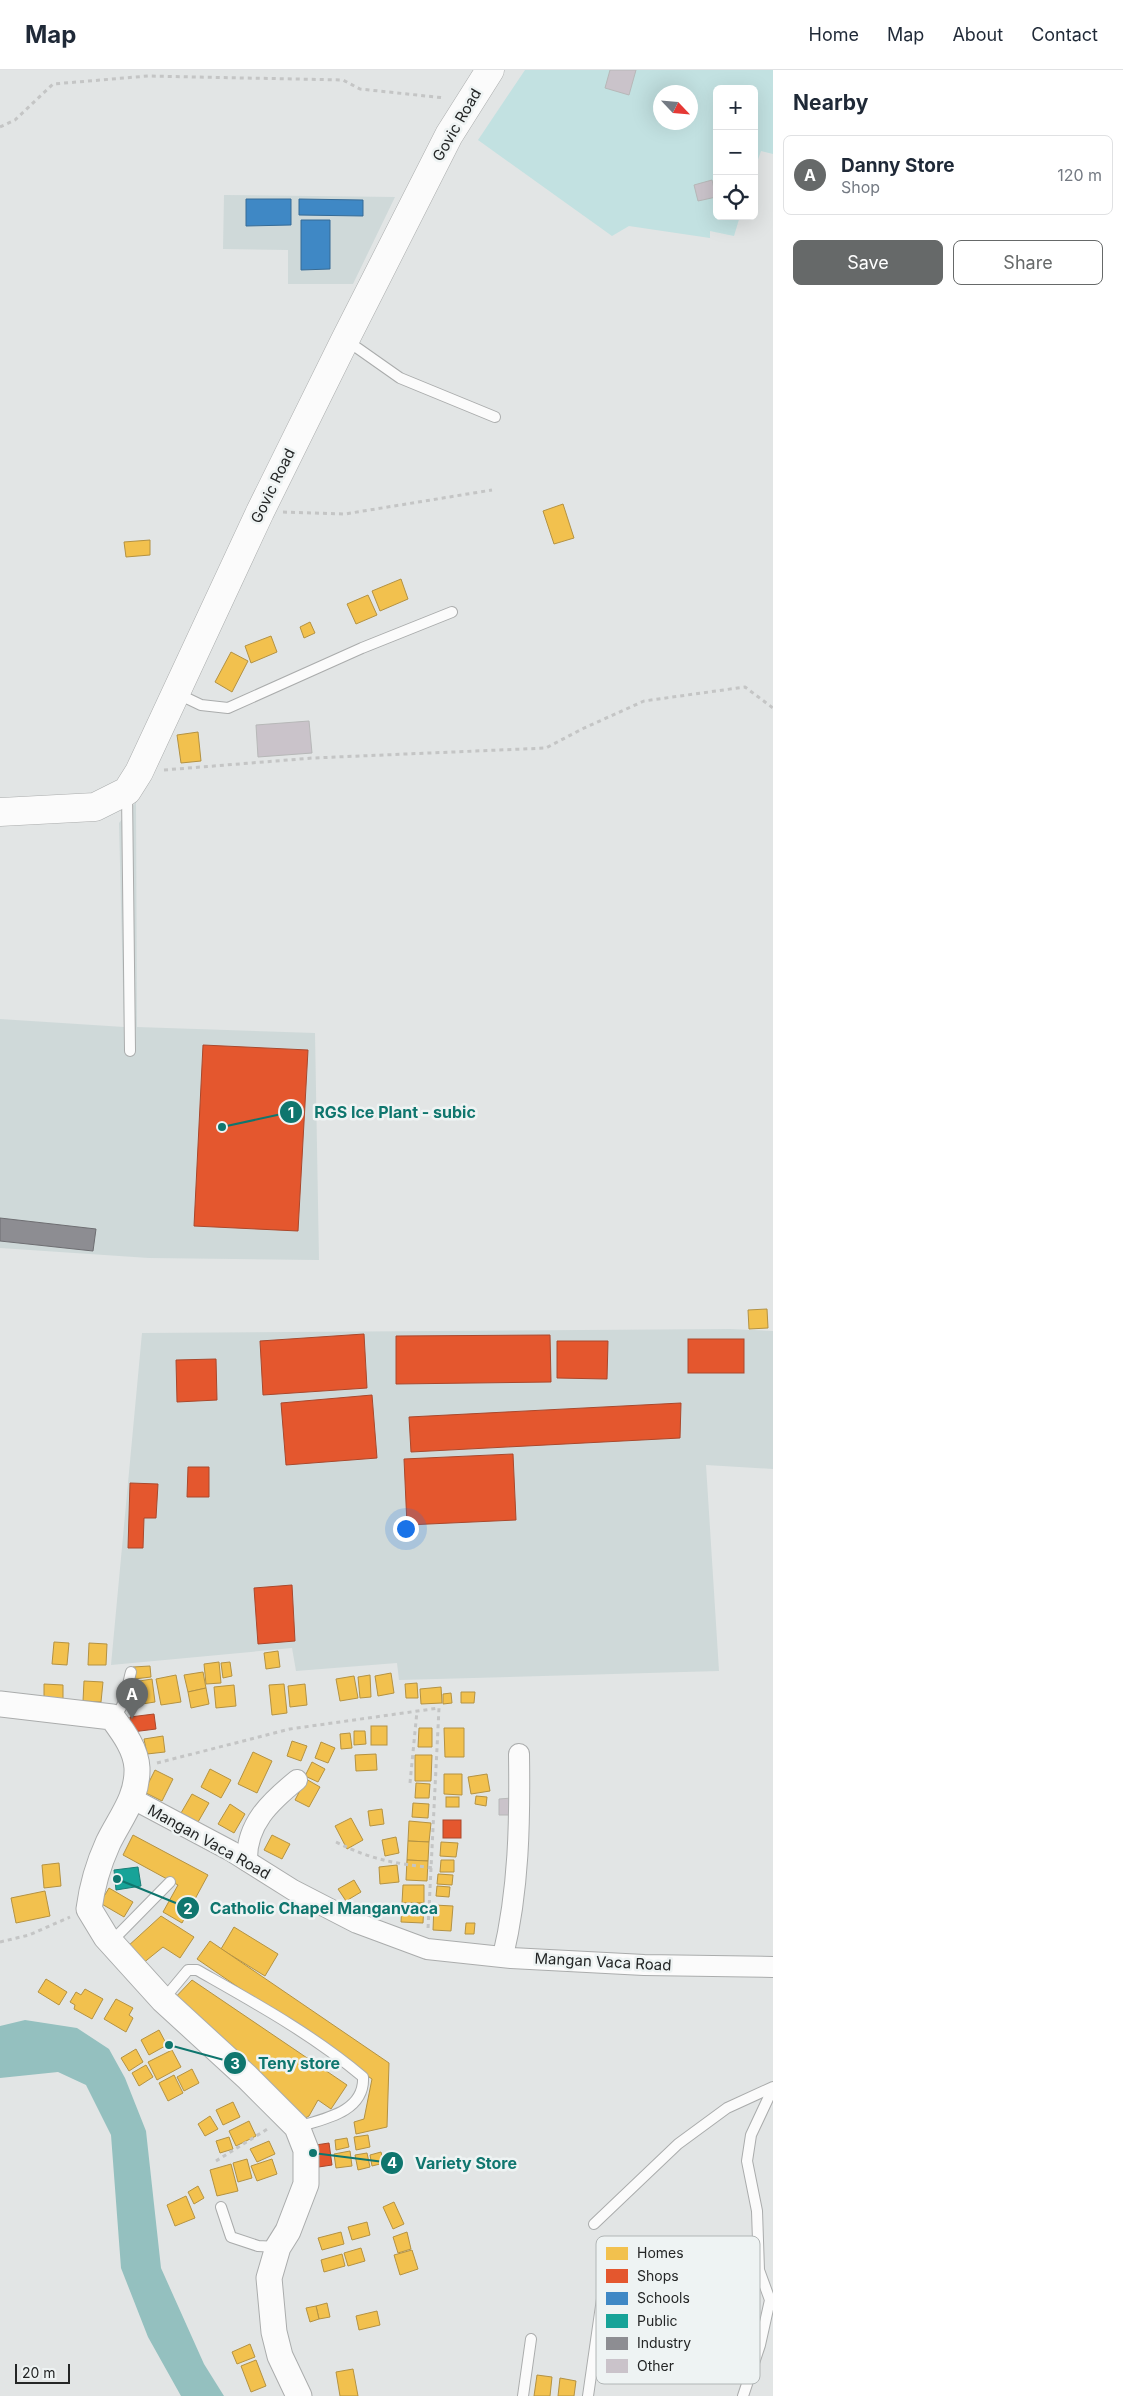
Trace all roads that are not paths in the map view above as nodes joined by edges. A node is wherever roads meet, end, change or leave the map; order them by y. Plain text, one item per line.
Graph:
1 (490, 70) edge
2 (345, 340) junction
3 (495, 417) dead end
4 (452, 612) dead end
5 (175, 692) junction
6 (133, 781) junction
7 (0, 812) edge
8 (130, 1052) dead end
9 (130, 1672) dead end
10 (0, 1704) edge
11 (112, 1717) junction
12 (519, 1754) dead end
13 (297, 1780) dead end
14 (132, 1799) junction
15 (247, 1861) junction
16 (170, 1882) dead end
17 (110, 1942) junction
18 (504, 1956) junction
19 (773, 1968) edge
20 (163, 2000) junction
21 (773, 2087) edge
22 (292, 2122) junction
23 (221, 2207) dead end
24 (594, 2224) dead end
25 (758, 2236) edge
26 (278, 2247) junction
27 (760, 2273) edge
28 (531, 2339) dead end
29 (596, 2340) edge
30 (760, 2345) edge
31 (748, 2384) edge
32 (299, 2396) edge
33 (523, 2396) edge
34 (588, 2396) edge
35 (744, 2396) edge

1 - 2 main road, Govic Road
2 - 3 lane
2 - 5 main road, Govic Road
4 - 5 lane
5 - 6 main road, Govic Road
6 - 7 main road
6 - 8 lane
9 - 11 lane
10 - 11 street
11 - 14 street, Mangan Vaca Road
12 - 18 street
13 - 15 street
14 - 15 street, Mangan Vaca Road
14 - 17 street
15 - 18 street, Mangan Vaca Road
16 - 17 lane
17 - 20 street
18 - 19 street, Mangan Vaca Road
20 - 22 street
20 - 22 lane
21 - 24 lane
21 - 25 lane
22 - 26 street
23 - 26 lane
26 - 32 street
27 - 30 lane
28 - 33 lane
29 - 34 lane
31 - 35 lane

